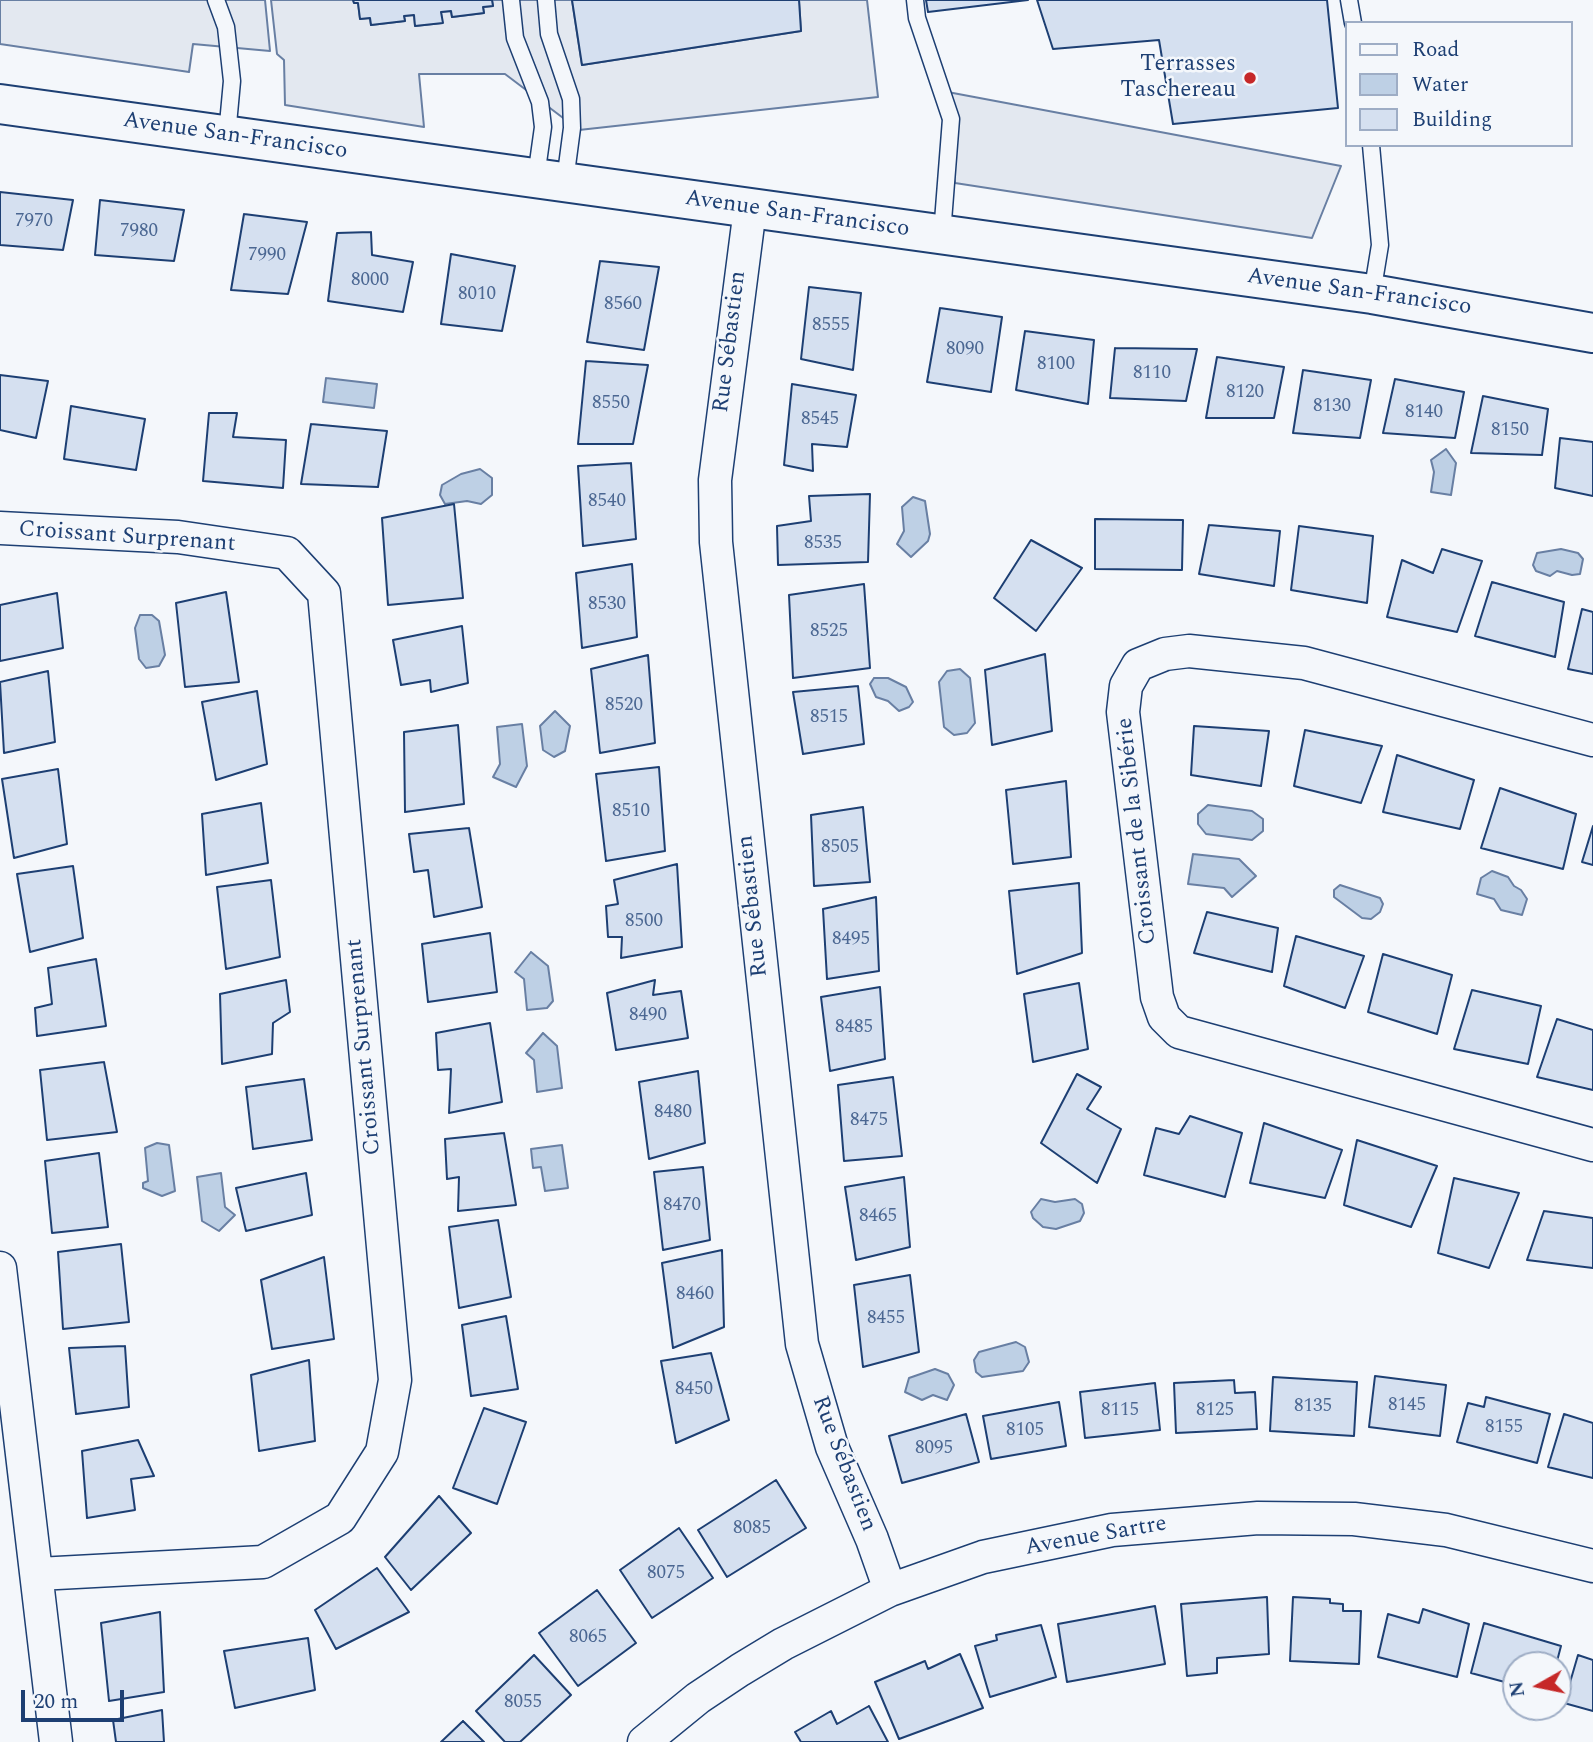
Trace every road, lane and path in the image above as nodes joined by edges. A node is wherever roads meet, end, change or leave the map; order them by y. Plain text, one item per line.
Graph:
1 (216, 0) edge
2 (511, 0) edge
3 (546, 0) edge
4 (915, 0) edge
5 (1349, 0) edge
6 (1353, 21) edge
7 (0, 104) edge
8 (226, 136) junction
9 (1371, 147) edge
10 (550, 179) junction
11 (750, 209) junction
12 (942, 234) junction
13 (1372, 294) junction
14 (1593, 332) edge
15 (0, 528) edge
16 (1593, 740) edge
17 (1593, 1145) edge
18 (0, 1268) edge
19 (1593, 1566) edge
20 (38, 1574) junction
21 (890, 1590) junction
22 (56, 1742) edge
23 (644, 1742) edge

1 - 8 lane
2 - 10 lane
3 - 10 lane
4 - 12 lane
5 - 6 lane
7 - 8 street, Avenue San-Francisco
8 - 10 street, Avenue San-Francisco
9 - 13 lane
10 - 11 street, Avenue San-Francisco
11 - 12 street, Avenue San-Francisco
11 - 21 street, Rue Sébastien
12 - 13 street, Avenue San-Francisco
13 - 14 street, Avenue San-Francisco
15 - 20 street, Croissant Surprenant
16 - 17 street, Croissant de la Sibérie
18 - 20 street
19 - 21 street, Avenue Sartre
20 - 22 street
21 - 23 street, Avenue Sartre

